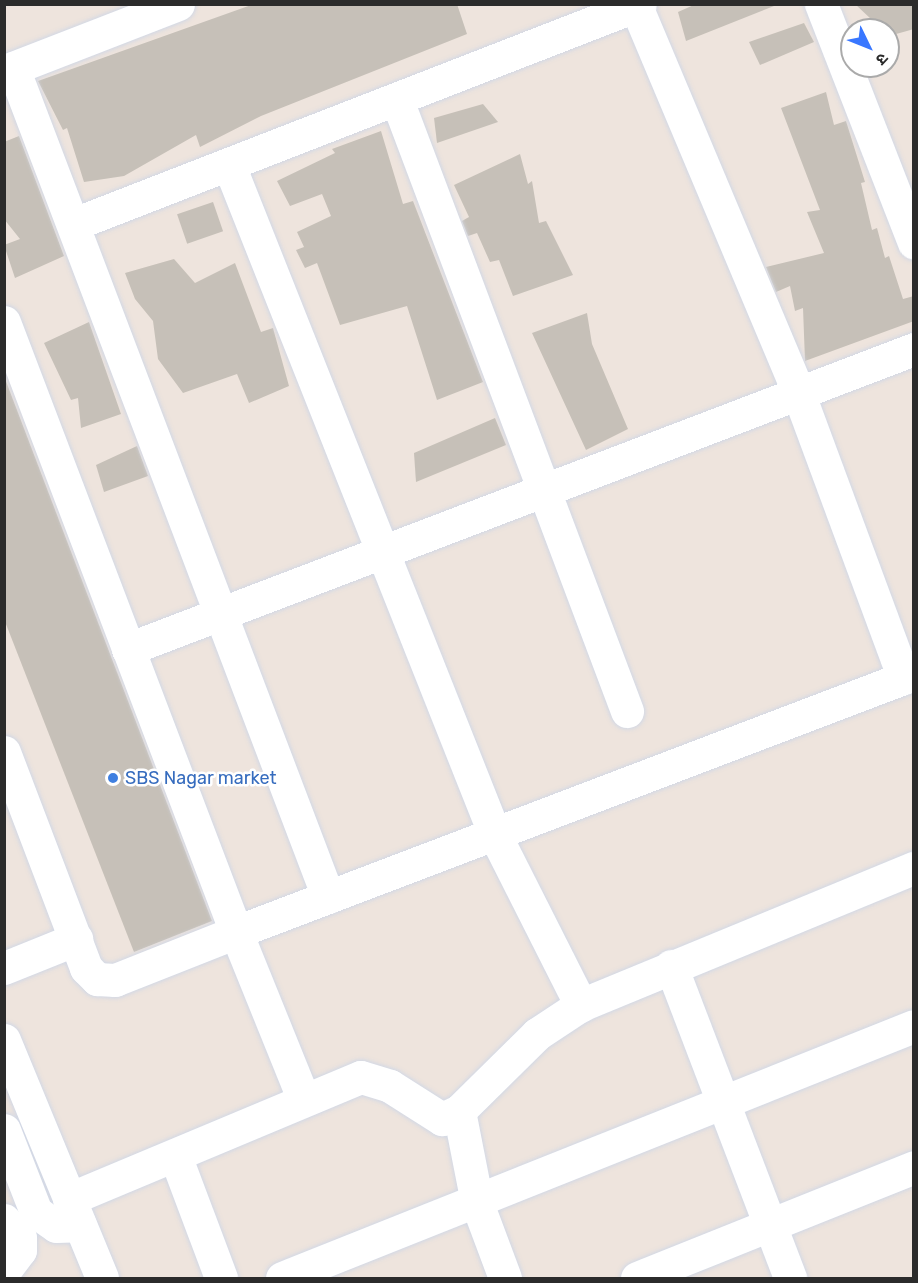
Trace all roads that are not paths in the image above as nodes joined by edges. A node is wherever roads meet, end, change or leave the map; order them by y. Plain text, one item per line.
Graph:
1 (178, 4) edge
2 (821, 4) edge
3 (638, 5) edge
4 (9, 70) edge
5 (397, 100) junction
6 (229, 165) junction
7 (74, 224) junction
8 (914, 243) edge
9 (4, 322) edge
10 (914, 349) edge
11 (798, 392) junction
12 (542, 489) junction
13 (381, 551) junction
14 (221, 614) junction
15 (128, 650) junction
16 (909, 676) edge
17 (627, 711) dead end
18 (4, 752) edge
19 (495, 835) junction
20 (914, 868) edge
21 (328, 897) junction
22 (236, 932) junction
23 (76, 939) junction
24 (671, 966) junction
25 (4, 968) edge
26 (581, 1005) junction
27 (914, 1026) edge
28 (4, 1040) edge
29 (303, 1098) junction
30 (718, 1103) junction
31 (459, 1111) junction
32 (4, 1131) edge
33 (176, 1158) junction
34 (914, 1167) edge
35 (477, 1203) junction
36 (75, 1212) junction
37 (4, 1220) edge
38 (769, 1224) junction
39 (4, 1271) edge
40 (102, 1278) edge
41 (221, 1278) edge
42 (282, 1278) edge
43 (505, 1278) edge
44 (637, 1278) edge
45 (790, 1278) edge

1 - 4 street
2 - 8 street
3 - 5 street
3 - 11 street
4 - 7 street
5 - 6 street
5 - 12 street
6 - 7 street
6 - 13 street
7 - 14 street
9 - 15 street
10 - 11 street
11 - 12 street
11 - 16 street
12 - 13 street
12 - 17 street
13 - 14 street
13 - 19 street
14 - 15 street
14 - 21 street
15 - 22 street
16 - 19 street
18 - 23 street
19 - 21 street
19 - 26 street
20 - 24 street
21 - 22 street
22 - 23 street
22 - 29 street
23 - 25 street
24 - 26 street
24 - 30 street
26 - 31 street
27 - 30 street
28 - 36 street
29 - 31 street
29 - 33 street
30 - 35 street
30 - 38 street
31 - 35 street
32 - 36 street
33 - 36 street
33 - 41 street
34 - 38 street
35 - 42 street
35 - 43 street
36 - 40 street
37 - 39 street
38 - 44 street
38 - 45 street

